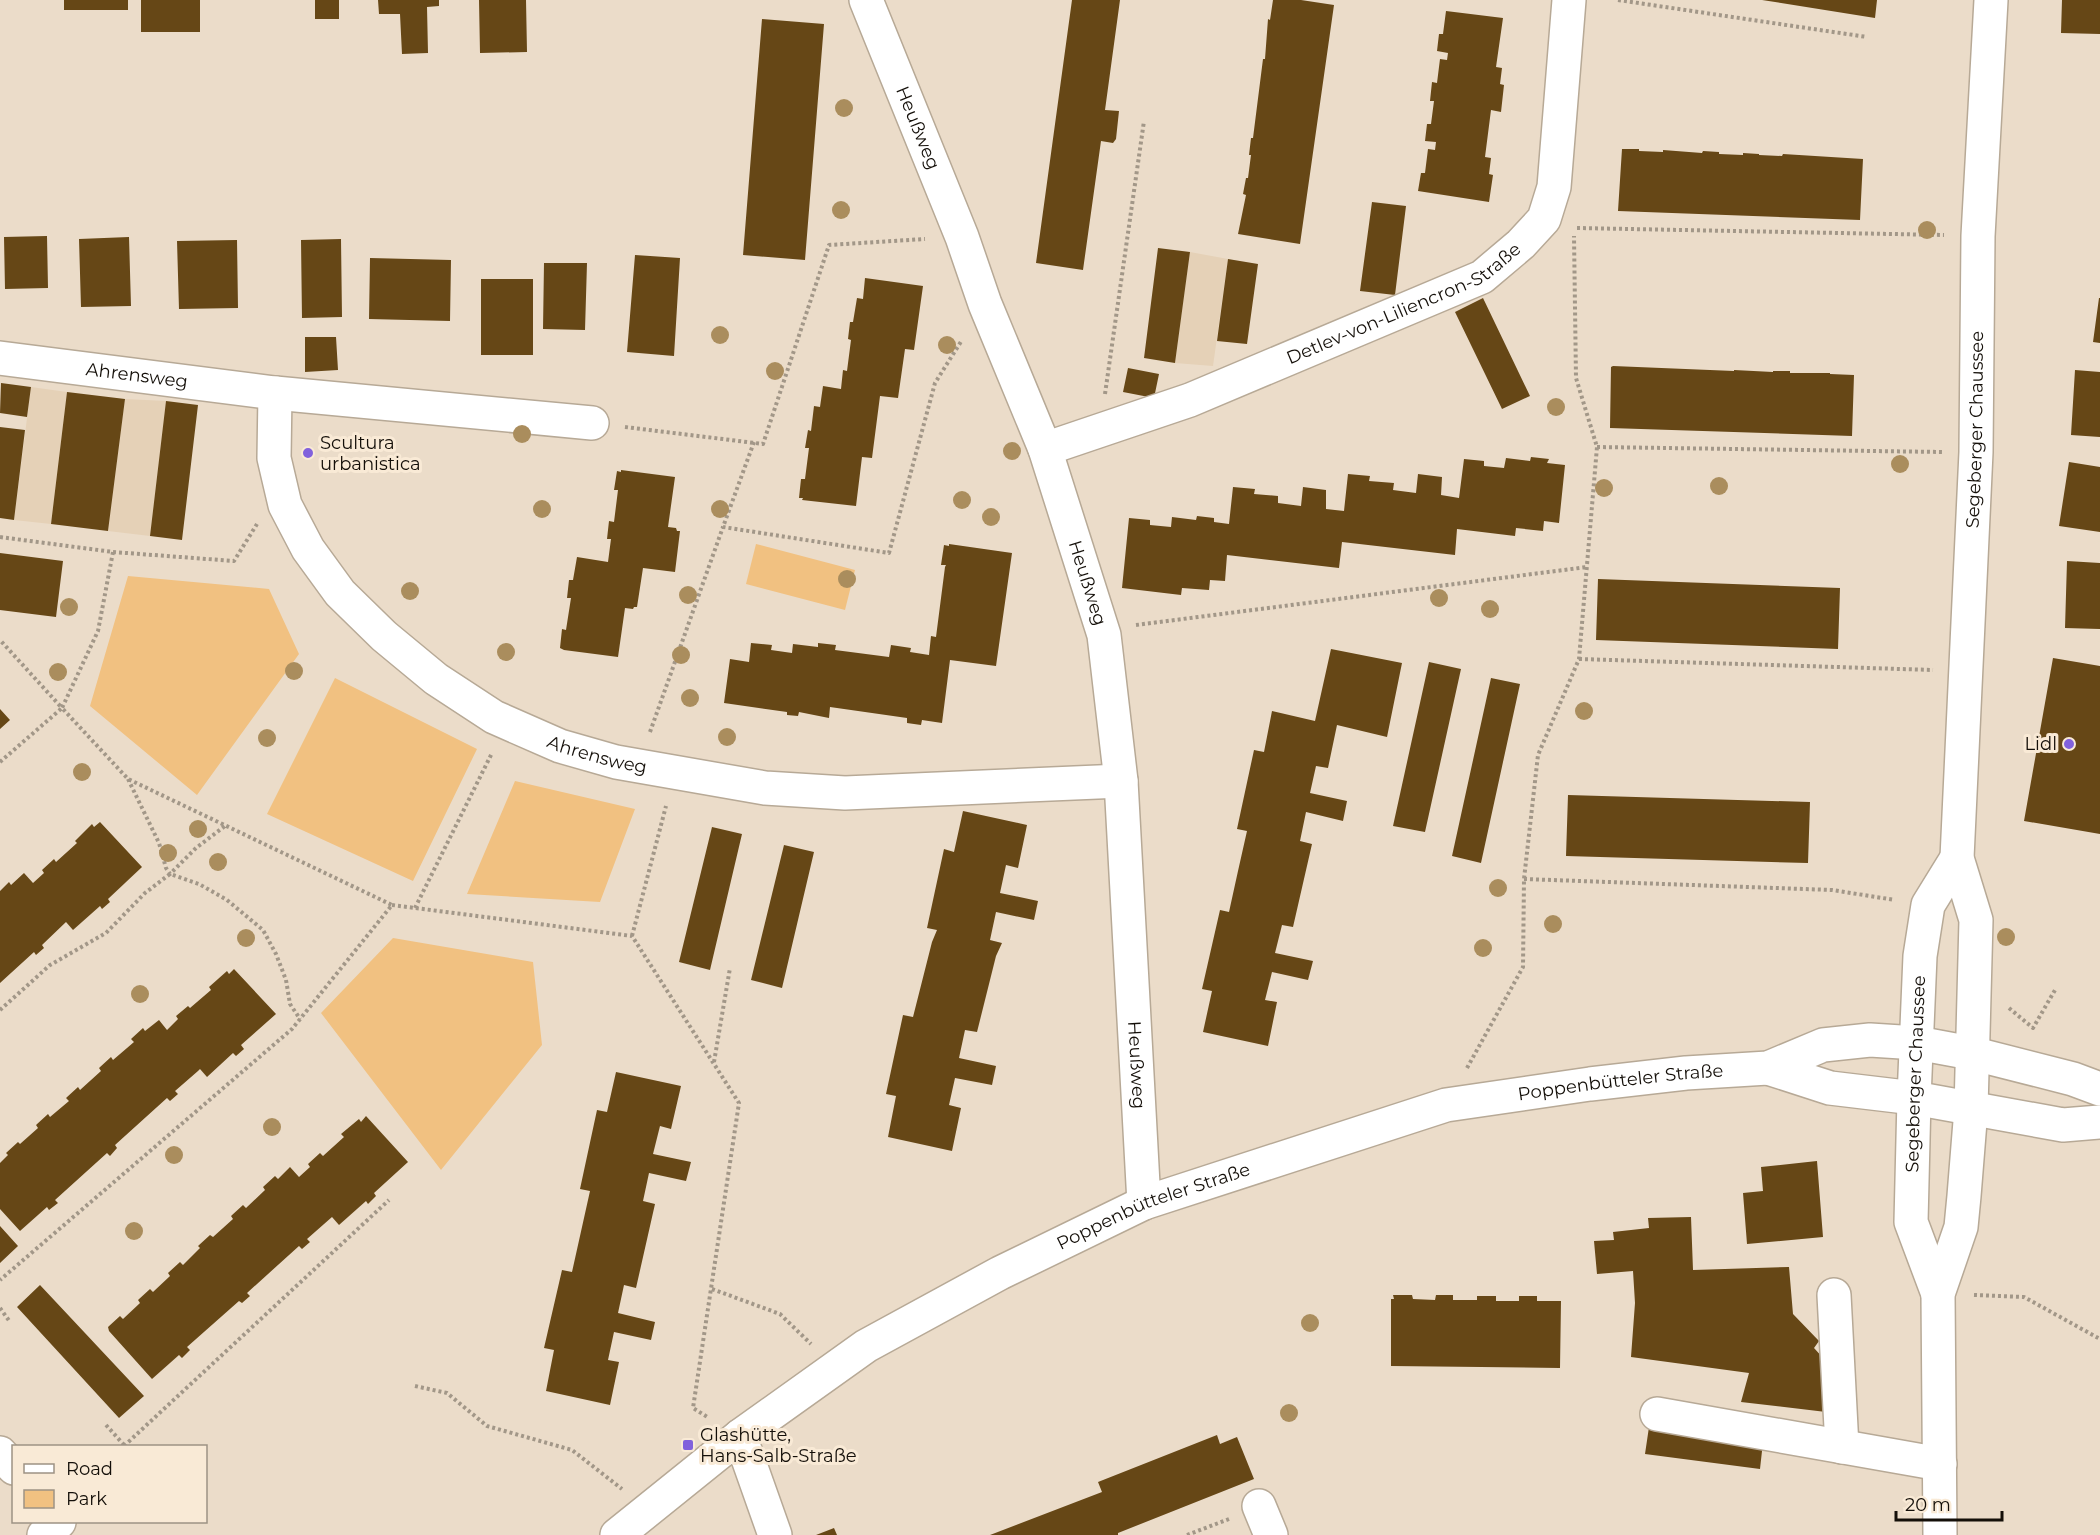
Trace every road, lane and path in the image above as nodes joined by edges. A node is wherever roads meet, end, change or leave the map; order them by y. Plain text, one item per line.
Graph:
1 (866, 0) edge
2 (1569, 0) edge
3 (1618, 0) edge
4 (1991, 0) edge
5 (1867, 37) dead end
6 (1144, 121) dead end
7 (1978, 236) junction
8 (962, 237) junction
9 (985, 304) junction
10 (0, 358) edge
11 (275, 393) junction
12 (592, 423) joint
13 (1100, 430) junction
14 (754, 442) junction
15 (1598, 447) junction
16 (1045, 448) junction
17 (1976, 452) junction
18 (285, 505) junction
19 (723, 526) junction
20 (0, 537) edge
21 (113, 552) junction
22 (1587, 567) junction
23 (1102, 629) junction
24 (0, 640) edge
25 (1579, 659) junction
26 (1966, 671) junction
27 (62, 708) junction
28 (507, 723) junction
29 (0, 762) edge
30 (638, 766) junction
31 (674, 772) junction
32 (128, 779) junction
33 (1121, 781) junction
34 (225, 826) junction
35 (1957, 858) junction
36 (170, 874) junction
37 (1524, 879) junction
38 (392, 905) junction
39 (1928, 905) junction
40 (415, 908) junction
41 (632, 936) junction
42 (730, 968) dead end
43 (1974, 980) junction
44 (2055, 990) dead end
45 (0, 1010) edge
46 (300, 1019) junction
47 (1917, 1043) junction
48 (1971, 1053) junction
49 (714, 1063) junction
50 (1768, 1068) junction
51 (2100, 1089) edge
52 (1914, 1098) junction
53 (1446, 1105) junction
54 (1971, 1109) junction
55 (2100, 1122) edge
56 (389, 1200) dead end
57 (1144, 1203) junction
58 (0, 1281) edge
59 (712, 1289) junction
60 (1938, 1294) junction
61 (1834, 1295) dead end
62 (0, 1308) edge
63 (10, 1322) dead end
64 (2100, 1339) edge
65 (835, 1368) junction
66 (415, 1386) dead end
67 (1657, 1414) dead end
68 (105, 1425) dead end
69 (740, 1437) junction
70 (123, 1445) edge
71 (125, 1445) edge
72 (1842, 1447) junction
73 (0, 1453) edge
74 (1940, 1464) junction
75 (12, 1466) edge
76 (649, 1509) junction
77 (1265, 1521) edge
78 (58, 1523) edge
79 (62, 1523) edge
80 (44, 1535) edge
81 (75, 1535) edge
82 (617, 1535) edge
83 (775, 1535) edge
84 (1188, 1535) edge
85 (1940, 1535) edge

1 - 8 main road, Heußweg
2 - 13 main road, Detlev-von-Liliencron-Straße
3 - 5 path
4 - 7 main road, Segeberger Chaussee
6 - 13 path
7 - 15 path
7 - 17 main road, Segeberger Chaussee
8 - 9 main road, Heußweg
8 - 14 path
9 - 16 main road, Heußweg
9 - 19 path
10 - 11 main road, Ahrensweg
11 - 12 main road, Ahrensweg
11 - 18 main road, Ahrensweg
12 - 14 path
13 - 16 main road, Detlev-von-Liliencron-Straße
14 - 19 path
15 - 17 path
15 - 22 path
16 - 23 main road, Heußweg
17 - 26 main road, Segeberger Chaussee
18 - 21 path
18 - 28 main road, Ahrensweg
19 - 30 path
20 - 21 path
21 - 27 path
22 - 23 path
22 - 25 path
23 - 33 main road, Heußweg
24 - 27 path
25 - 26 path
25 - 37 path
26 - 35 main road, Segeberger Chaussee
27 - 29 path
27 - 32 path
28 - 30 main road, Ahrensweg
28 - 40 path
30 - 31 main road, Ahrensweg
31 - 33 main road, Ahrensweg
31 - 41 path
32 - 34 path
32 - 36 path
33 - 57 main road, Heußweg
34 - 36 path
34 - 38 path
35 - 39 main road, Segeberger Chaussee
35 - 43 main road, Segeberger Chaussee
36 - 45 path
36 - 46 path
37 - 39 path
37 - 53 path
38 - 40 path
38 - 46 path
39 - 47 main road, Segeberger Chaussee
40 - 41 path
41 - 49 path
42 - 49 path
43 - 44 path
43 - 48 main road, Segeberger Chaussee
46 - 58 path
47 - 48 main road, Poppenbütteler Straße
47 - 50 main road, Poppenbütteler Straße
47 - 52 main road, Segeberger Chaussee
48 - 51 main road, Poppenbütteler Straße
48 - 54 main road, Segeberger Chaussee
49 - 59 path
50 - 52 main road, Poppenbütteler Straße
50 - 53 main road, Poppenbütteler Straße
52 - 54 main road, Poppenbütteler Straße
52 - 60 main road, Segeberger Chaussee
53 - 57 main road, Poppenbütteler Straße
54 - 55 main road, Poppenbütteler Straße
54 - 60 main road, Segeberger Chaussee
56 - 71 path
57 - 65 main road, Poppenbütteler Straße
59 - 65 path
59 - 69 path
60 - 64 path
60 - 74 main road, Segeberger Chaussee
61 - 72 main road
62 - 63 path
65 - 69 main road, Poppenbütteler Straße
66 - 76 path
67 - 72 main road
68 - 70 path
69 - 76 main road, Poppenbütteler Straße
69 - 83 main road
72 - 74 main road
73 - 75 main road
74 - 85 main road, Segeberger Chaussee
76 - 82 main road, Poppenbütteler Straße
77 - 84 path
78 - 80 main road
79 - 81 main road

